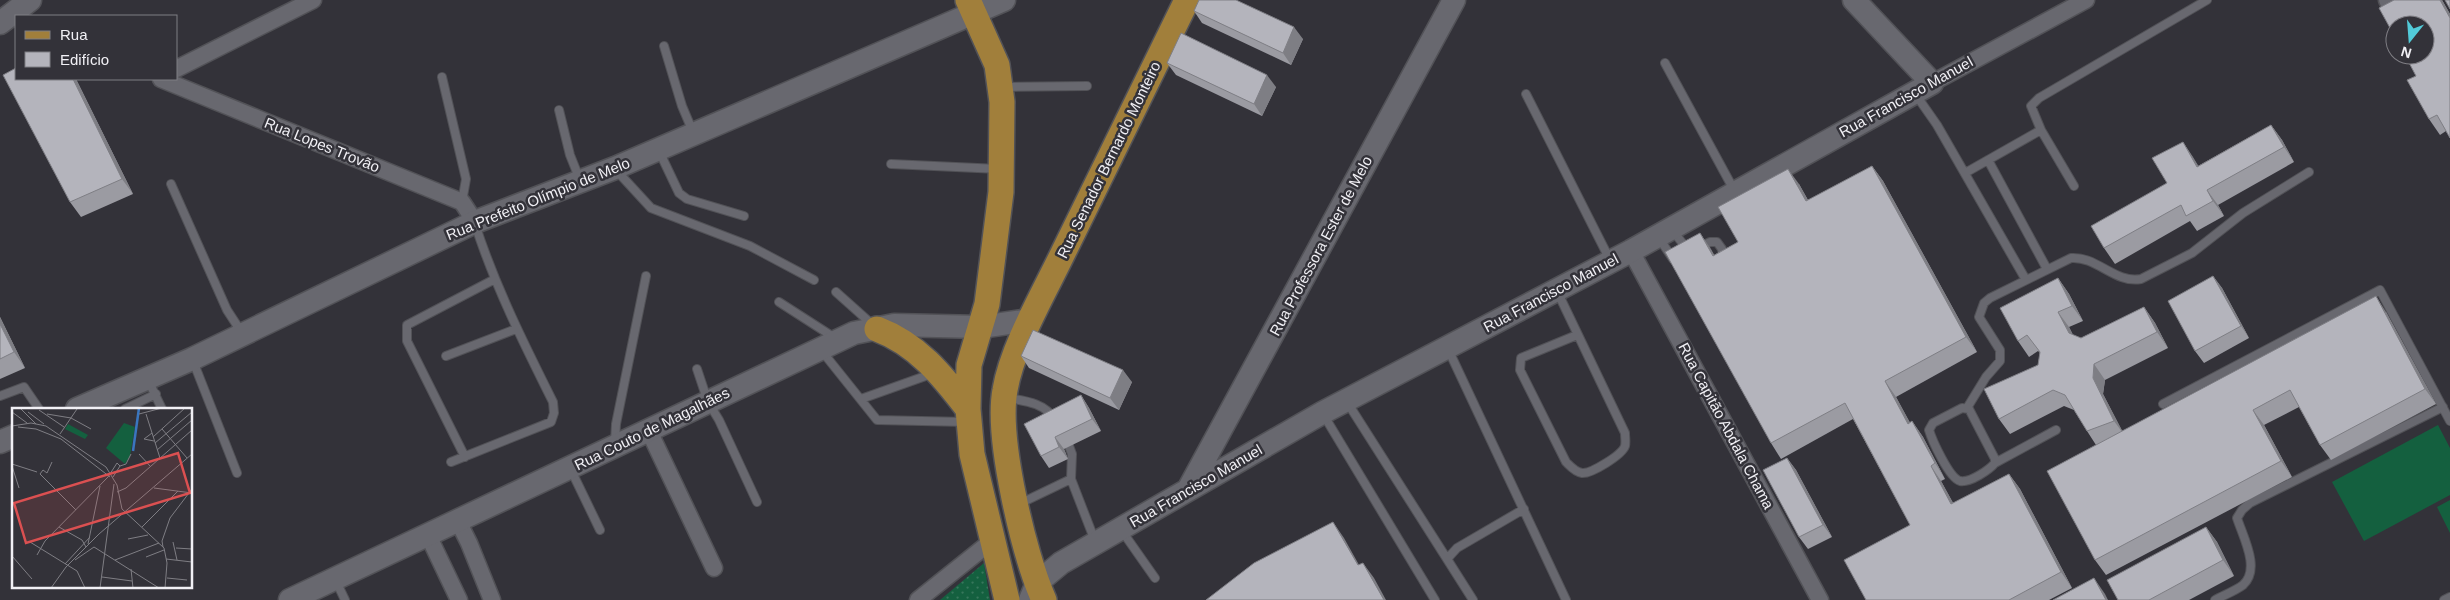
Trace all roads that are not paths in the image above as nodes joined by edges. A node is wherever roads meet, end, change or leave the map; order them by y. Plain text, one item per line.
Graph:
1 (30, 0) edge
2 (313, 0) edge
3 (1004, 0) edge
4 (1187, 0) edge
5 (1454, 0) edge
6 (1854, 0) edge
7 (2086, 0) edge
8 (2207, 0) edge
9 (971, 7) edge
10 (6, 19) edge
11 (664, 46) dead end
12 (1665, 63) dead end
13 (178, 68) edge
14 (442, 77) dead end
15 (163, 80) edge
16 (1087, 86) dead end
17 (1000, 87) junction
18 (1924, 88) junction
19 (1526, 94) dead end
20 (559, 110) dead end
21 (2041, 130) junction
22 (694, 134) junction
23 (658, 150) junction
24 (1988, 160) junction
25 (891, 164) dead end
26 (615, 168) junction
27 (1001, 169) junction
28 (2309, 172) dead end
29 (1965, 173) junction
30 (580, 181) junction
31 (170, 184) dead end
32 (2074, 186) dead end
33 (1735, 192) junction
34 (462, 202) junction
35 (744, 216) dead end
36 (475, 222) junction
37 (1665, 232) junction
38 (1631, 252) junction
39 (1611, 262) junction
40 (1718, 262) edge
41 (1678, 266) edge
42 (2048, 269) junction
43 (646, 276) dead end
44 (495, 279) junction
45 (814, 280) dead end
46 (2026, 280) junction
47 (1557, 290) junction
48 (836, 292) dead end
49 (779, 302) dead end
50 (1030, 320) junction
51 (981, 327) junction
52 (516, 328) junction
53 (877, 329) junction
54 (243, 334) junction
55 (1577, 335) junction
56 (829, 345) junction
57 (1447, 348) junction
58 (446, 356) dead end
59 (192, 359) junction
60 (697, 369) dead end
61 (938, 371) junction
62 (151, 386) junction
63 (0, 396) edge
64 (1004, 397) junction
65 (860, 399) junction
66 (1346, 400) junction
67 (115, 402) edge
68 (708, 402) junction
69 (2164, 404) dead end
70 (2442, 407) junction
71 (38, 408) edge
72 (82, 408) edge
73 (162, 408) edge
74 (1967, 408) junction
75 (1322, 413) junction
76 (968, 415) junction
77 (2450, 422) edge
78 (1057, 423) edge
79 (2056, 430) dead end
80 (649, 431) junction
81 (12, 437) edge
82 (0, 442) edge
83 (1069, 446) dead end
84 (614, 447) junction
85 (465, 457) junction
86 (451, 462) dead end
87 (1995, 463) junction
88 (570, 468) junction
89 (237, 473) dead end
90 (1071, 479) junction
91 (1188, 491) junction
92 (757, 502) dead end
93 (1017, 505) junction
94 (1524, 509) junction
95 (458, 521) junction
96 (1121, 529) junction
97 (600, 530) dead end
98 (428, 535) junction
99 (992, 540) junction
100 (1096, 543) junction
101 (1446, 559) junction
102 (714, 568) dead end
103 (1155, 578) dead end
104 (336, 579) junction
105 (1037, 594) edge
106 (2450, 597) edge
107 (290, 600) edge
108 (345, 600) edge
109 (459, 600) edge
110 (492, 600) edge
111 (918, 600) edge
112 (1006, 600) edge
113 (1435, 600) edge
114 (1473, 600) edge
115 (1566, 600) edge
116 (1820, 600) edge
117 (2215, 600) edge
118 (2444, 600) edge

1 - 10 main road
2 - 13 street
3 - 9 main road, Rua Prefeito Olímpio de Melo
4 - 50 main road, Rua Senador Bernardo Monteiro
5 - 91 main road, Rua Professora Ester de Melo
6 - 18 main road
7 - 18 street, Rua Francisco Manuel
8 - 21 lane
9 - 17 main road
9 - 22 main road, Rua Prefeito Olímpio de Melo
11 - 22 lane
12 - 33 lane
14 - 34 lane
15 - 34 street, Rua Lopes Trovão
16 - 17 lane
17 - 27 main road
18 - 29 lane
18 - 33 main road, Rua Francisco Manuel
19 - 39 lane
20 - 30 lane
21 - 24 lane
21 - 32 lane
22 - 23 main road, Rua Prefeito Olímpio de Melo
23 - 26 main road, Rua Prefeito Olímpio de Melo
23 - 35 lane
24 - 29 lane
24 - 42 lane
25 - 27 lane
26 - 30 main road, Rua Prefeito Olímpio de Melo
26 - 45 lane
27 - 51 main road
28 - 42 lane
29 - 46 lane
30 - 36 main road, Rua Prefeito Olímpio de Melo
31 - 54 lane
33 - 37 main road, Rua Francisco Manuel
34 - 36 street
36 - 44 lane
36 - 54 main road, Rua Prefeito Olímpio de Melo
37 - 38 main road, Rua Francisco Manuel
37 - 40 lane
37 - 41 lane
38 - 39 main road, Rua Francisco Manuel
38 - 116 street, Rua Capitão Abdala Chama
39 - 47 main road, Rua Francisco Manuel
42 - 46 lane
43 - 84 lane
44 - 52 lane
44 - 85 lane
46 - 74 lane
47 - 55 lane
47 - 57 main road, Rua Francisco Manuel
48 - 53 lane
49 - 56 lane
50 - 51 main road, Rua Couto de Magalhães
50 - 64 main road, Rua Senador Bernardo Monteiro
51 - 53 main road, Rua Couto de Magalhães
51 - 76 main road
52 - 58 lane
52 - 85 lane
53 - 56 main road, Rua Couto de Magalhães
53 - 61 main road
54 - 59 main road, Rua Prefeito Olímpio de Melo
55 - 55 lane
56 - 65 lane
56 - 68 main road, Rua Couto de Magalhães
57 - 66 main road, Rua Francisco Manuel
57 - 94 lane
59 - 62 main road, Rua Prefeito Olímpio de Melo
59 - 89 lane
60 - 68 lane
61 - 65 lane
61 - 76 main road
62 - 67 main road, Rua Prefeito Olímpio de Melo
62 - 73 lane
63 - 71 lane
64 - 78 lane
64 - 93 main road, Rua Senador Bernardo Monteiro
65 - 76 lane
66 - 75 main road, Rua Francisco Manuel
66 - 101 lane
67 - 72 main road, Rua Prefeito Olímpio de Melo
68 - 80 main road, Rua Couto de Magalhães
68 - 92 lane
69 - 70 lane
70 - 77 lane
70 - 117 lane
74 - 87 lane
74 - 87 lane
75 - 91 main road, Rua Francisco Manuel
75 - 113 lane
76 - 99 main road
79 - 87 lane
80 - 84 main road, Rua Couto de Magalhães
80 - 102 street
81 - 82 main road
83 - 90 lane
84 - 88 main road, Rua Couto de Magalhães
85 - 86 lane
88 - 95 main road, Rua Couto de Magalhães
88 - 97 lane
90 - 93 lane
90 - 100 lane
91 - 96 main road, Rua Francisco Manuel
93 - 105 main road, Rua Senador Bernardo Monteiro
94 - 101 lane
94 - 115 lane
95 - 98 main road, Rua Couto de Magalhães
95 - 110 street
96 - 100 main road, Rua Francisco Manuel
96 - 103 lane
98 - 104 main road, Rua Couto de Magalhães
98 - 109 street
99 - 111 street
99 - 112 main road
100 - 105 main road, Rua Francisco Manuel
101 - 114 lane
104 - 107 main road, Rua Couto de Magalhães
104 - 108 lane
106 - 118 lane

